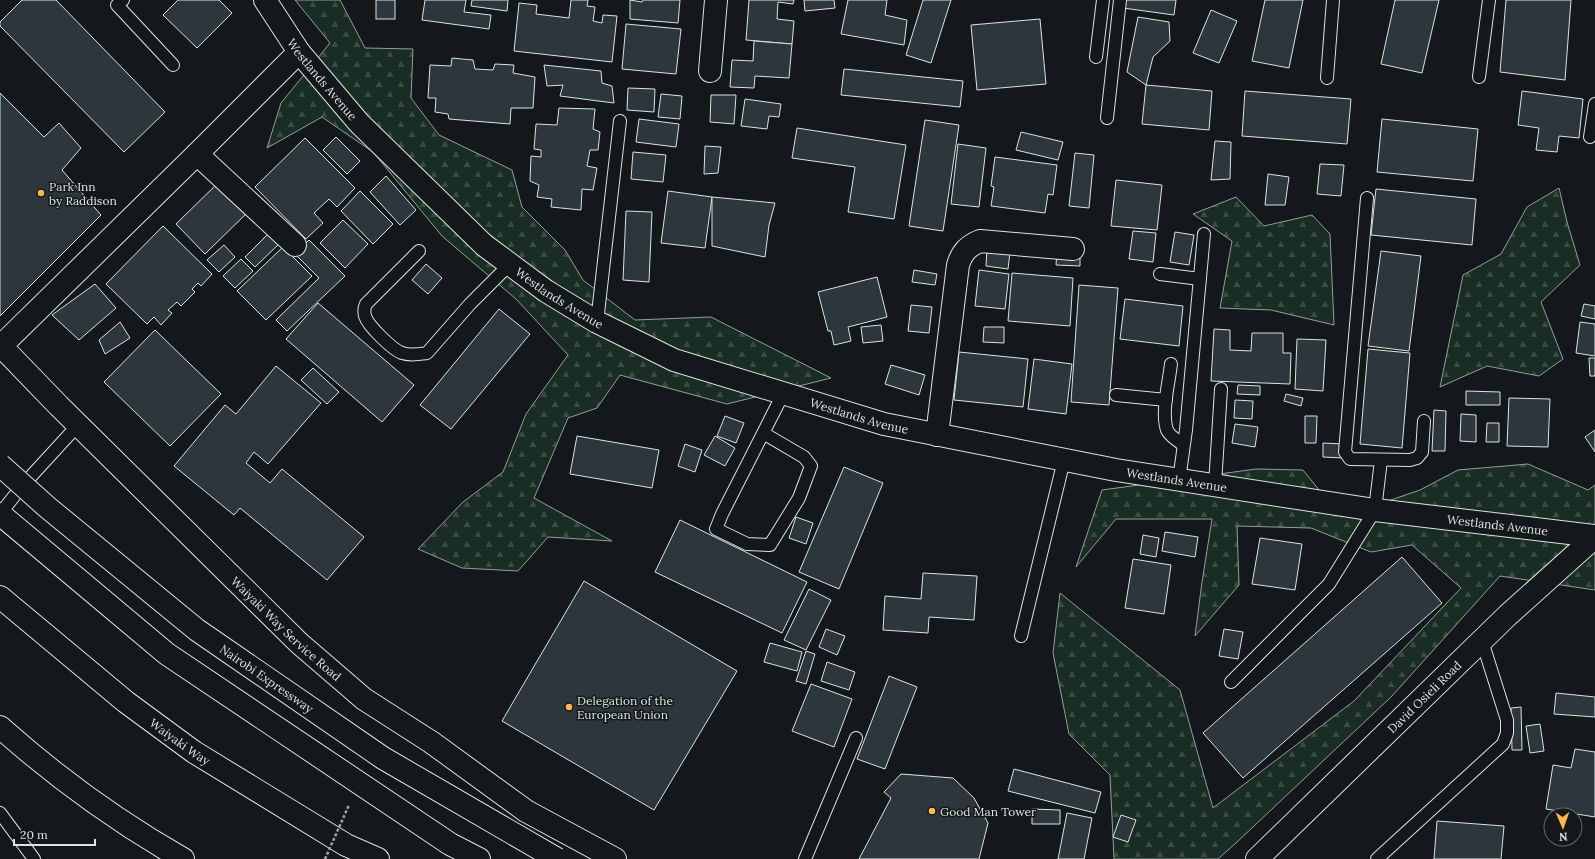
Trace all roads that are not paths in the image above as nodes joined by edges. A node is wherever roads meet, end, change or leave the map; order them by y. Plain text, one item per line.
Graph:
1 (265, 0) edge
2 (716, 0) edge
3 (1103, 0) edge
4 (1120, 0) edge
5 (1332, 0) edge
6 (1488, 0) edge
7 (117, 2) edge
8 (299, 52) junction
9 (1096, 56) dead end
10 (173, 65) dead end
11 (710, 71) dead end
12 (1479, 77) dead end
13 (1327, 78) dead end
14 (1595, 104) edge
15 (1107, 118) dead end
16 (620, 121) dead end
17 (1590, 137) dead end
18 (198, 154) junction
19 (1367, 198) dead end
20 (1204, 234) dead end
21 (295, 245) dead end
22 (1073, 249) dead end
23 (419, 251) dead end
24 (509, 264) junction
25 (1160, 274) dead end
26 (1200, 279) junction
27 (597, 322) junction
28 (1, 346) edge
29 (1171, 364) dead end
30 (1222, 389) dead end
31 (783, 394) junction
32 (1116, 395) dead end
33 (1166, 400) junction
34 (1424, 421) dead end
35 (78, 425) junction
36 (763, 433) junction
37 (938, 435) junction
38 (1183, 445) junction
39 (1064, 460) junction
40 (1381, 460) junction
41 (0, 465) edge
42 (1179, 480) junction
43 (23, 485) junction
44 (1215, 485) junction
45 (1375, 510) junction
46 (0, 514) edge
47 (1595, 537) edge
48 (0, 597) edge
49 (1021, 636) dead end
50 (1482, 640) junction
51 (1231, 682) dead end
52 (0, 727) edge
53 (856, 738) dead end
54 (0, 813) edge
55 (161, 851) edge
56 (346, 852) edge
57 (34, 859) edge
58 (183, 859) edge
59 (378, 859) edge
60 (479, 859) edge
61 (557, 859) edge
62 (615, 859) edge
63 (805, 859) edge
64 (1257, 859) edge
65 (1377, 859) edge

1 - 8 main road, Westlands Avenue
2 - 11 main road
3 - 9 lane
4 - 15 lane
5 - 13 lane
6 - 12 lane
7 - 10 lane
8 - 18 main road
8 - 24 main road, Westlands Avenue
14 - 17 lane
16 - 27 lane
18 - 21 main road
18 - 28 main road
19 - 40 lane
20 - 26 lane
22 - 37 main road
23 - 24 lane
24 - 27 main road, Westlands Avenue
25 - 26 lane
26 - 38 lane
27 - 31 main road, Westlands Avenue
28 - 35 main road, Waiyaki Way Service Road
29 - 33 lane
30 - 44 lane
31 - 36 lane
31 - 37 main road, Westlands Avenue
32 - 33 lane
33 - 38 lane
34 - 40 lane
35 - 43 lane
35 - 62 main road, Waiyaki Way Service Road
36 - 36 lane
37 - 39 main road, Westlands Avenue
38 - 42 lane
39 - 42 main road, Westlands Avenue
39 - 49 lane
40 - 45 lane
41 - 43 main road, Nairobi Expressway, bridge
42 - 44 main road, Westlands Avenue
43 - 46 lane
43 - 61 main road, Nairobi Expressway, bridge
44 - 45 main road, Westlands Avenue
45 - 47 main road, Westlands Avenue
45 - 51 lane
46 - 60 main road
47 - 50 main road, David Osieli Road
48 - 56 main road, Waiyaki Way
50 - 64 main road, David Osieli Road
50 - 65 lane
52 - 55 main road
53 - 63 lane
54 - 57 lane
55 - 58 main road
56 - 59 main road, Waiyaki Way

